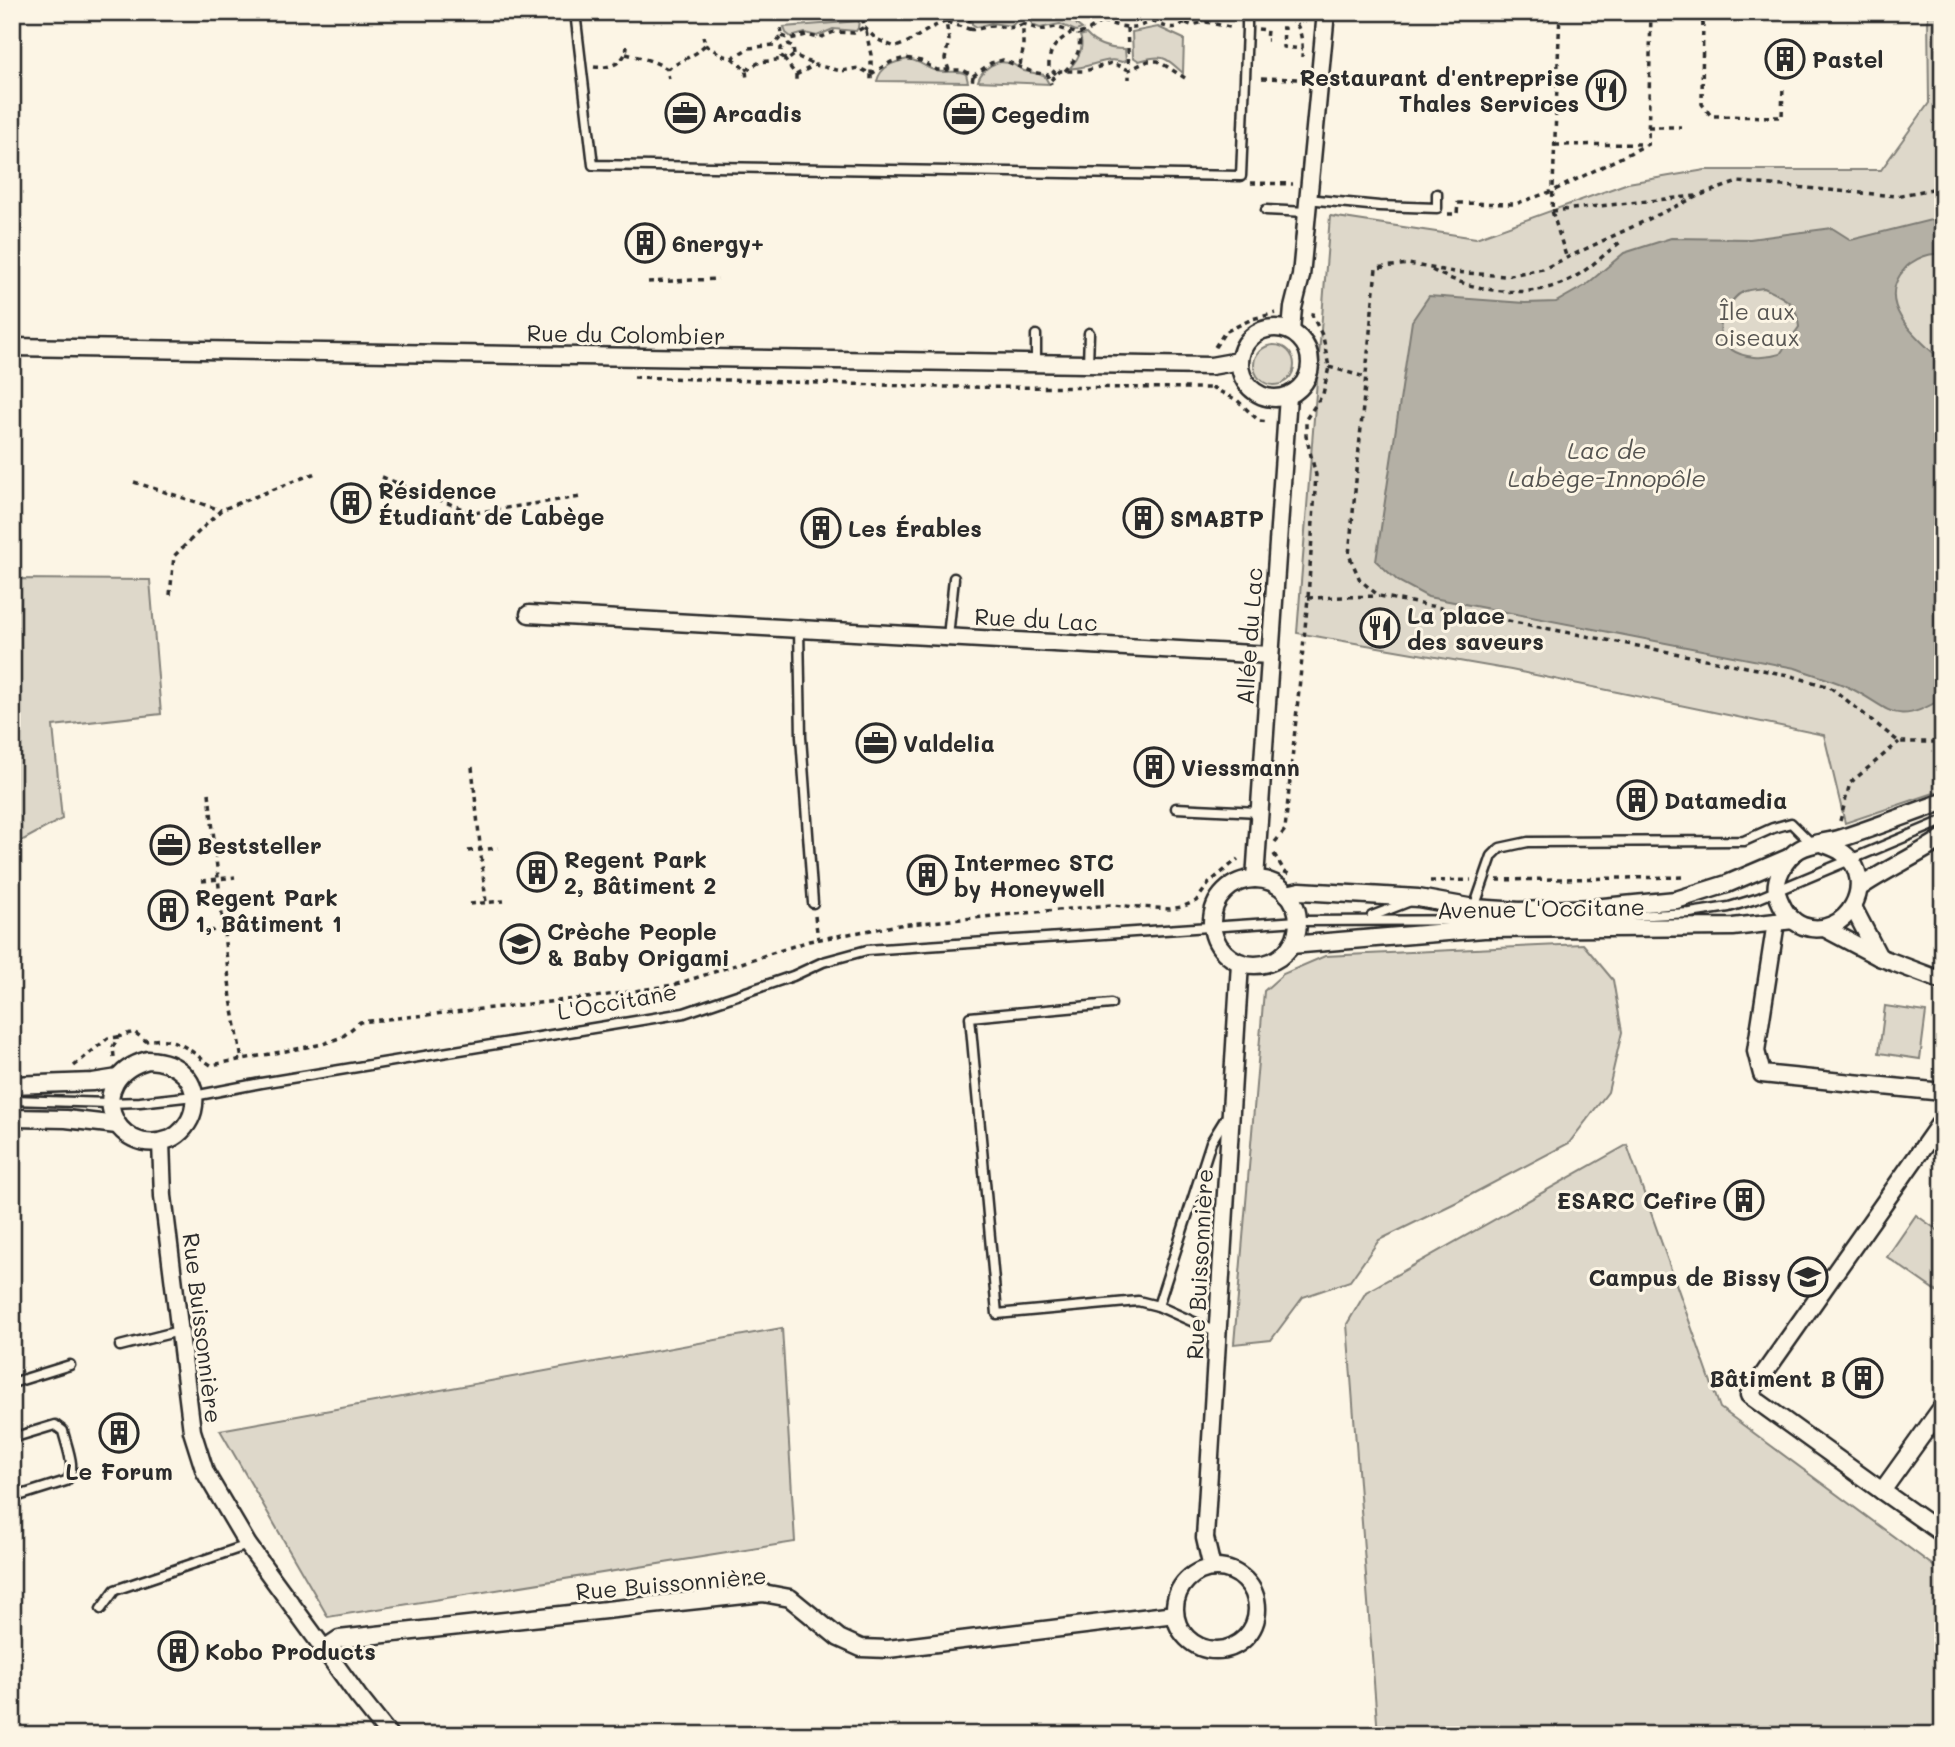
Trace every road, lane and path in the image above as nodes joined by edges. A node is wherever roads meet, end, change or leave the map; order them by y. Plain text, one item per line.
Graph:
1 (575, 12) edge
2 (1102, 12) edge
3 (1191, 12) edge
4 (1251, 12) edge
5 (1281, 12) edge
6 (1326, 12) edge
7 (1560, 12) edge
8 (1651, 12) edge
9 (1703, 12) edge
10 (946, 15) dead end
11 (970, 15) dead end
12 (1152, 15) dead end
13 (1023, 16) dead end
14 (863, 20) dead end
15 (1102, 21) junction
16 (1152, 21) junction
17 (946, 22) junction
18 (1186, 23) junction
19 (1023, 24) junction
20 (781, 26) dead end
21 (864, 27) junction
22 (1234, 28) dead end
23 (1281, 28) dead end
24 (969, 29) junction
25 (1127, 29) junction
26 (1071, 33) junction
27 (1078, 34) junction
28 (704, 36) dead end
29 (782, 36) junction
30 (796, 39) junction
31 (705, 45) junction
32 (774, 45) junction
33 (627, 46) dead end
34 (793, 47) junction
35 (781, 48) junction
36 (1303, 49) junction
37 (626, 54) junction
38 (794, 55) junction
39 (732, 58) junction
40 (784, 59) junction
41 (1302, 60) dead end
42 (815, 65) junction
43 (1020, 65) junction
44 (581, 68) junction
45 (667, 69) junction
46 (746, 70) junction
47 (950, 70) junction
48 (1129, 70) junction
49 (1301, 70) dead end
50 (1065, 71) junction
51 (871, 74) junction
52 (1056, 74) junction
53 (796, 75) junction
54 (973, 76) junction
55 (1185, 78) dead end
56 (1262, 78) dead end
57 (669, 79) dead end
58 (1129, 79) dead end
59 (747, 80) dead end
60 (796, 81) dead end
61 (871, 82) dead end
62 (972, 84) dead end
63 (1783, 85) dead end
64 (1648, 127) junction
65 (1681, 127) dead end
66 (1648, 144) junction
67 (1554, 145) junction
68 (1246, 183) dead end
69 (1943, 187) edge
70 (1553, 191) junction
71 (1437, 194) dead end
72 (1700, 195) junction
73 (1308, 199) junction
74 (1266, 210) dead end
75 (1552, 211) junction
76 (1444, 214) dead end
77 (1622, 242) dead end
78 (1566, 257) junction
79 (1427, 267) junction
80 (718, 279) dead end
81 (648, 282) dead end
82 (1291, 331) junction
83 (1089, 333) dead end
84 (1036, 335) dead end
85 (12, 347) edge
86 (1239, 361) junction
87 (1036, 363) junction
88 (1088, 364) junction
89 (625, 376) dead end
90 (1365, 377) junction
91 (1213, 388) dead end
92 (1288, 396) junction
93 (318, 472) dead end
94 (382, 477) dead end
95 (134, 482) dead end
96 (580, 497) dead end
97 (221, 510) junction
98 (954, 578) dead end
99 (170, 595) dead end
100 (1379, 596) junction
101 (1308, 598) junction
102 (529, 614) dead end
103 (799, 629) junction
104 (948, 637) junction
105 (1270, 655) junction
106 (1899, 742) junction
107 (1943, 742) edge
108 (472, 767) dead end
109 (209, 793) dead end
110 (1943, 802) edge
111 (1176, 808) dead end
112 (1259, 812) junction
113 (1943, 821) edge
114 (1837, 831) dead end
115 (1943, 838) edge
116 (1818, 844) junction
117 (498, 848) dead end
118 (1256, 848) junction
119 (480, 850) junction
120 (468, 851) dead end
121 (1788, 859) junction
122 (1851, 861) junction
123 (235, 877) dead end
124 (1688, 877) dead end
125 (219, 879) junction
126 (1255, 879) junction
127 (1300, 880) dead end
128 (1484, 880) junction
129 (202, 881) dead end
130 (1419, 881) dead end
131 (1859, 888) junction
132 (1776, 892) junction
133 (1287, 894) junction
134 (1418, 898) junction
135 (504, 901) dead end
136 (486, 903) junction
137 (813, 903) joint
138 (470, 904) dead end
139 (1853, 907) junction
140 (1474, 908) junction
141 (1593, 908) junction
142 (1630, 915) junction
143 (1358, 919) junction
144 (1298, 920) junction
145 (1793, 920) junction
146 (1776, 922) junction
147 (241, 927) dead end
148 (1212, 927) junction
149 (224, 929) junction
150 (1826, 929) junction
151 (209, 931) dead end
152 (818, 939) junction
153 (1291, 945) junction
154 (1879, 957) junction
155 (1240, 963) junction
156 (1943, 981) edge
157 (1111, 1004) dead end
158 (118, 1037) junction
159 (242, 1060) junction
160 (80, 1069) dead end
161 (114, 1071) junction
162 (12, 1085) edge
163 (1943, 1092) edge
164 (194, 1097) junction
165 (12, 1100) edge
166 (109, 1103) junction
167 (1231, 1111) junction
168 (12, 1118) edge
169 (1943, 1119) edge
170 (117, 1125) junction
171 (161, 1142) junction
172 (1158, 1306) junction
173 (179, 1331) junction
174 (1216, 1332) junction
175 (120, 1346) dead end
176 (70, 1365) dead end
177 (12, 1383) edge
178 (1943, 1406) edge
179 (12, 1438) edge
180 (1882, 1491) junction
181 (12, 1498) edge
182 (1943, 1534) edge
183 (248, 1545) junction
184 (1212, 1568) junction
185 (101, 1609) dead end
186 (1175, 1614) junction
187 (324, 1649) junction
188 (389, 1735) edge

1 - 44 lane
2 - 15 path
3 - 18 path
4 - 44 lane
5 - 36 path
6 - 73 street
7 - 67 path
8 - 64 path
9 - 63 path
10 - 17 path
11 - 24 path
12 - 16 path
13 - 19 path
14 - 21 path
15 - 25 path
15 - 27 path
16 - 18 path
16 - 25 path
17 - 21 path
17 - 24 path
17 - 47 path
18 - 22 path
19 - 24 path
19 - 26 path
19 - 43 path
20 - 29 path
21 - 30 path
21 - 51 path
23 - 36 path
25 - 48 path
26 - 27 path
26 - 52 path
27 - 50 path
28 - 31 path
29 - 30 path
29 - 32 path
30 - 34 path
31 - 39 path
31 - 45 path
32 - 35 path
32 - 39 path
33 - 37 path
34 - 35 path
34 - 38 path
35 - 40 path
36 - 41 path
37 - 44 path
37 - 45 path
38 - 40 path
38 - 42 path
39 - 46 path
40 - 46 path
40 - 53 path
42 - 51 path
42 - 53 path
43 - 52 path
43 - 54 path
45 - 57 path
46 - 59 path
47 - 51 path
47 - 54 path
48 - 50 path
48 - 55 path
48 - 58 path
49 - 56 path
50 - 52 path
51 - 61 path
53 - 60 path
54 - 62 path
64 - 65 path
64 - 66 path
66 - 67 path
66 - 70 path
67 - 70 path
68 - 73 path
69 - 72 path
70 - 75 path
70 - 76 path
71 - 73 lane
72 - 75 path
72 - 78 path
73 - 74 lane
73 - 82 street
75 - 78 path
77 - 79 path
78 - 79 path
79 - 90 path
80 - 81 path
82 - 86 street
82 - 92 street
83 - 88 lane
84 - 87 lane
85 - 87 street, Rue du Colombier
86 - 88 street, Rue du Colombier
86 - 92 street
87 - 88 street, Rue du Colombier
89 - 91 path
90 - 100 path
90 - 101 path
92 - 105 street, Allée du Lac
93 - 97 path
94 - 96 path
95 - 97 path
97 - 99 path
98 - 104 lane
100 - 101 path
100 - 106 path
101 - 127 path
102 - 103 street, Rue du Lac
103 - 104 street, Rue du Lac
103 - 137 lane
104 - 105 street, Rue du Lac
105 - 112 street, Allée du Lac
106 - 107 path
106 - 114 path
108 - 119 path
109 - 125 path
110 - 116 street
111 - 112 lane
112 - 118 street, Allée du Lac
113 - 122 lane, Avenue L'Occitane
115 - 131 street
116 - 121 street
116 - 122 street
116 - 128 lane
117 - 119 path
118 - 126 street, Allée du Lac
118 - 152 path
119 - 120 path
119 - 136 path
121 - 132 street
121 - 141 street, Avenue L'Occitane
122 - 131 street
122 - 132 lane, Avenue L'Occitane
123 - 125 path
124 - 128 path
125 - 129 path
125 - 149 path
126 - 133 street
126 - 148 street
128 - 130 path
128 - 140 lane
131 - 139 street
132 - 142 lane, Avenue L'Occitane
132 - 145 street
133 - 134 street, Avenue L'Occitane
133 - 144 street
134 - 140 street
134 - 143 lane, Avenue L'Occitane
135 - 136 path
136 - 138 path
137 - 152 path
139 - 150 street
139 - 154 street
140 - 141 street
141 - 142 lane, Avenue L'Occitane
142 - 143 lane, Avenue L'Occitane
143 - 144 lane, Avenue L'Occitane
144 - 148 lane, Avenue L'Occitane
144 - 153 street
145 - 146 street, Avenue L'Occitane
145 - 150 street
146 - 153 street, Avenue L'Occitane
146 - 163 street
147 - 149 path
148 - 155 street
148 - 164 lane, L'Occitane
149 - 151 path
149 - 159 path
150 - 154 street
152 - 159 path
153 - 155 street
154 - 156 street
155 - 167 street, Rue Buissonnière
157 - 172 lane
158 - 159 path
158 - 160 path
158 - 161 path
161 - 162 street
161 - 164 street
161 - 166 street
164 - 166 lane
164 - 171 street
165 - 166 lane
166 - 170 street
167 - 172 lane
167 - 174 street, Rue Buissonnière
168 - 170 street
169 - 180 street
170 - 171 street
171 - 173 street, Rue Buissonnière
172 - 174 lane
173 - 175 lane
173 - 183 street, Rue Buissonnière
174 - 184 street, Rue Buissonnière
176 - 177 lane
178 - 180 street
179 - 181 lane
180 - 182 street
183 - 185 lane
183 - 187 street, Rue Buissonnière
184 - 186 street
184 - 186 street
186 - 187 street, Rue Buissonnière
187 - 188 street, Rue Buissonnière

